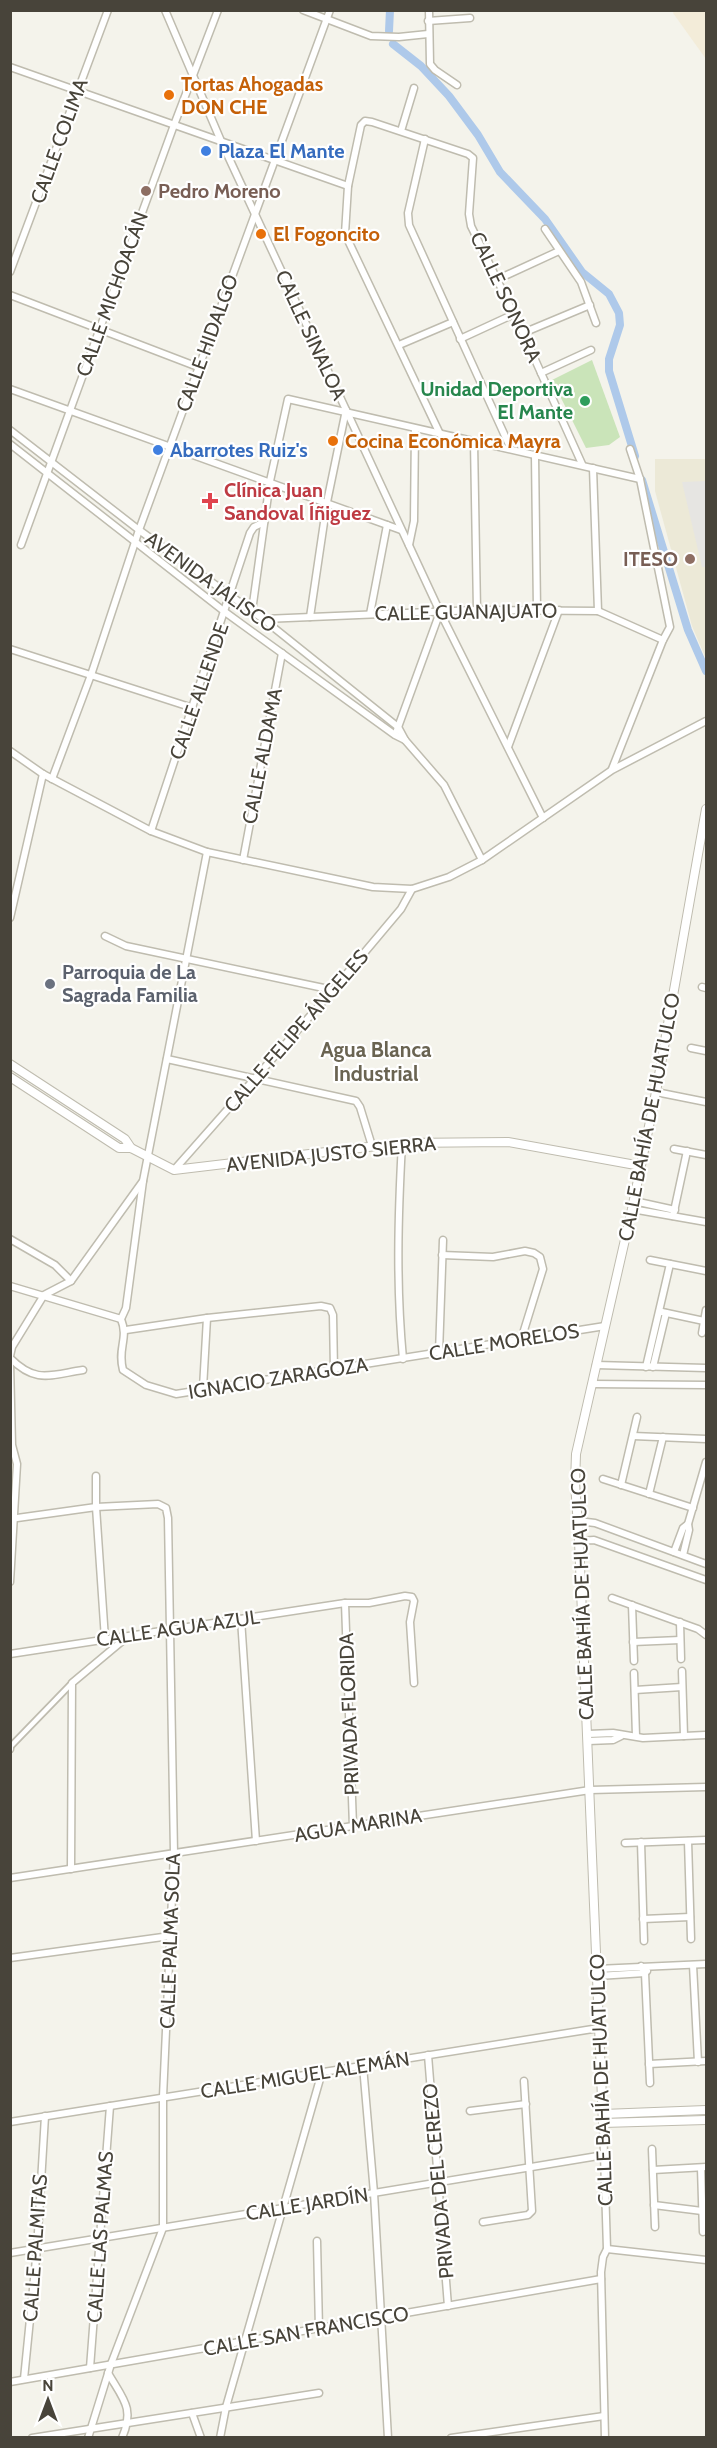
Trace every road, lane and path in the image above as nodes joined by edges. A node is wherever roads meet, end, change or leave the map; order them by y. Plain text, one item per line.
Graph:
1 (108, 10) edge
2 (165, 10) edge
3 (218, 10) edge
4 (303, 10) edge
5 (330, 10) edge
6 (429, 10) edge
7 (470, 18) dead end
8 (327, 19) junction
9 (429, 21) junction
10 (428, 34) junction
11 (10, 67) edge
12 (194, 77) junction
13 (457, 85) dead end
14 (414, 88) dead end
15 (77, 90) junction
16 (174, 125) junction
17 (401, 131) junction
18 (425, 139) junction
19 (221, 141) junction
20 (276, 160) junction
21 (348, 186) junction
22 (254, 213) junction
23 (545, 229) dead end
24 (559, 251) junction
25 (10, 272) edge
26 (496, 280) junction
27 (10, 295) edge
28 (590, 305) junction
29 (514, 314) junction
30 (453, 322) junction
31 (596, 322) dead end
32 (100, 329) junction
33 (524, 333) junction
34 (460, 339) junction
35 (399, 345) junction
36 (591, 350) dead end
37 (198, 367) junction
38 (541, 373) junction
39 (10, 389) edge
40 (70, 410) junction
41 (346, 410) junction
42 (415, 429) junction
43 (10, 430) edge
44 (440, 434) junction
45 (474, 442) junction
46 (10, 444) edge
47 (170, 446) junction
48 (510, 447) junction
49 (630, 449) dead end
50 (536, 455) junction
51 (52, 461) junction
52 (582, 464) junction
53 (593, 468) junction
54 (48, 472) junction
55 (640, 479) junction
56 (270, 481) junction
57 (327, 502) junction
58 (264, 522) junction
59 (387, 525) junction
60 (139, 530) junction
61 (401, 530) junction
62 (135, 542) junction
63 (409, 544) junction
64 (21, 545) dead end
65 (229, 594) junction
66 (477, 610) junction
67 (537, 610) junction
68 (559, 610) junction
69 (252, 611) junction
70 (598, 611) junction
71 (225, 612) junction
72 (440, 612) junction
73 (370, 615) junction
74 (310, 616) junction
75 (263, 619) junction
76 (663, 640) junction
77 (10, 649) edge
78 (282, 653) junction
79 (321, 666) junction
80 (91, 675) junction
81 (314, 677) junction
82 (193, 708) junction
83 (706, 721) edge
84 (398, 727) junction
85 (395, 735) junction
86 (405, 740) junction
87 (508, 747) junction
88 (10, 751) edge
89 (612, 770) junction
90 (43, 774) junction
91 (52, 779) junction
92 (706, 809) edge
93 (543, 818) junction
94 (151, 831) junction
95 (207, 852) junction
96 (243, 860) junction
97 (482, 860) junction
98 (412, 889) junction
99 (10, 918) edge
100 (105, 936) dead end
101 (186, 960) junction
102 (333, 990) junction
103 (691, 1048) dead end
104 (706, 1051) edge
105 (167, 1059) junction
106 (10, 1064) edge
107 (10, 1077) edge
108 (32, 1078) junction
109 (255, 1078) junction
110 (26, 1087) junction
111 (656, 1092) junction
112 (706, 1102) edge
113 (402, 1143) junction
114 (372, 1146) junction
115 (131, 1148) junction
116 (674, 1149) dead end
117 (687, 1151) junction
118 (706, 1155) edge
119 (148, 1157) junction
120 (641, 1166) junction
121 (174, 1170) junction
122 (143, 1181) junction
123 (633, 1205) junction
124 (674, 1213) junction
125 (706, 1222) edge
126 (10, 1239) edge
127 (443, 1240) dead end
128 (442, 1255) junction
129 (650, 1260) dead end
130 (670, 1264) junction
131 (706, 1270) edge
132 (71, 1281) junction
133 (10, 1286) edge
134 (44, 1295) junction
135 (706, 1310) edge
136 (662, 1312) junction
137 (207, 1318) junction
138 (121, 1319) junction
139 (705, 1321) junction
140 (605, 1326) junction
141 (126, 1330) junction
142 (702, 1333) dead end
143 (521, 1340) junction
144 (11, 1347) edge
145 (439, 1353) junction
146 (10, 1357) edge
147 (403, 1359) junction
148 (10, 1363) edge
149 (596, 1365) junction
150 (650, 1367) junction
151 (706, 1368) edge
152 (83, 1370) dead end
153 (334, 1371) junction
154 (592, 1384) junction
155 (706, 1385) edge
156 (203, 1388) junction
157 (637, 1417) dead end
158 (633, 1436) junction
159 (663, 1437) junction
160 (706, 1439) edge
161 (11, 1447) edge
162 (706, 1462) edge
163 (96, 1476) dead end
164 (603, 1479) dead end
165 (621, 1485) junction
166 (649, 1494) junction
167 (96, 1507) junction
168 (693, 1508) junction
169 (12, 1519) edge
170 (578, 1521) junction
171 (688, 1524) junction
172 (579, 1541) junction
173 (674, 1552) junction
174 (683, 1555) junction
175 (706, 1564) edge
176 (706, 1580) edge
177 (10, 1582) edge
178 (612, 1598) dead end
179 (345, 1603) junction
180 (632, 1605) junction
181 (241, 1619) junction
182 (680, 1623) junction
183 (698, 1629) junction
184 (706, 1629) edge
185 (169, 1630) junction
186 (128, 1635) junction
187 (706, 1635) edge
188 (105, 1638) junction
189 (680, 1640) junction
190 (633, 1642) junction
191 (10, 1654) edge
192 (681, 1659) dead end
193 (634, 1661) dead end
194 (682, 1671) dead end
195 (634, 1673) dead end
196 (72, 1683) junction
197 (414, 1683) dead end
198 (682, 1687) junction
199 (635, 1689) junction
200 (705, 1735) edge
201 (636, 1736) junction
202 (684, 1736) junction
203 (588, 1737) junction
204 (11, 1747) edge
205 (706, 1787) edge
206 (590, 1790) junction
207 (353, 1826) junction
208 (255, 1840) junction
209 (688, 1841) junction
210 (706, 1841) edge
211 (641, 1842) junction
212 (625, 1843) dead end
213 (174, 1853) junction
214 (71, 1869) junction
215 (10, 1878) edge
216 (690, 1917) junction
217 (643, 1919) junction
218 (170, 1936) junction
219 (691, 1939) dead end
220 (644, 1941) dead end
221 (10, 1958) edge
222 (706, 1964) edge
223 (693, 1965) junction
224 (647, 1970) junction
225 (598, 1972) junction
226 (599, 2028) junction
227 (428, 2055) junction
228 (706, 2061) edge
229 (698, 2062) junction
230 (649, 2064) junction
231 (363, 2066) junction
232 (322, 2072) junction
233 (524, 2081) dead end
234 (650, 2083) dead end
235 (163, 2097) junction
236 (526, 2103) junction
237 (110, 2106) junction
238 (470, 2110) dead end
239 (706, 2110) edge
240 (603, 2114) junction
241 (45, 2116) junction
242 (706, 2120) edge
243 (10, 2121) edge
244 (603, 2123) junction
245 (652, 2149) dead end
246 (604, 2155) junction
247 (529, 2168) junction
248 (653, 2170) junction
249 (704, 2171) edge
250 (438, 2183) junction
251 (374, 2193) junction
252 (654, 2205) junction
253 (284, 2207) junction
254 (702, 2211) junction
255 (483, 2222) dead end
256 (655, 2227) dead end
257 (163, 2228) junction
258 (703, 2232) dead end
259 (99, 2238) junction
260 (317, 2241) dead end
261 (37, 2248) junction
262 (607, 2249) junction
263 (10, 2253) edge
264 (706, 2260) edge
265 (601, 2279) junction
266 (448, 2306) junction
267 (381, 2318) junction
268 (319, 2329) junction
269 (245, 2341) junction
270 (111, 2364) junction
271 (90, 2368) junction
272 (108, 2373) junction
273 (24, 2379) junction
274 (10, 2382) edge
275 (318, 2393) dead end
276 (226, 2408) junction
277 (192, 2413) junction
278 (604, 2416) junction
279 (129, 2422) junction
280 (92, 2428) junction
281 (520, 2428) junction
282 (32, 2438) edge
283 (88, 2438) edge
284 (95, 2438) edge
285 (122, 2438) edge
286 (201, 2438) edge
287 (220, 2438) edge
288 (388, 2438) edge
289 (451, 2438) edge
290 (521, 2438) edge
291 (605, 2438) edge

1 - 15 street, CALLE COLIMA
2 - 12 street, CALLE SINALOA
3 - 12 street, CALLE MICHOACÁN
4 - 8 street
5 - 8 street, CALLE HIDALGO
6 - 9 street
7 - 9 street
8 - 10 street
8 - 20 street, CALLE HIDALGO
9 - 10 street
10 - 13 street
11 - 15 street
12 - 16 street, CALLE MICHOACÁN
12 - 19 street, CALLE SINALOA
14 - 17 street
15 - 16 street
15 - 25 street, CALLE COLIMA
16 - 19 street
16 - 32 street, CALLE MICHOACÁN
17 - 18 street
17 - 21 street
18 - 26 street, CALLE SONORA
18 - 30 street
19 - 20 street
19 - 22 street, CALLE SINALOA
20 - 21 street
20 - 22 street, CALLE HIDALGO
21 - 35 street
22 - 37 street, CALLE HIDALGO
22 - 41 street, CALLE SINALOA
23 - 24 street
24 - 26 street
24 - 28 street
26 - 29 street, CALLE SONORA
27 - 32 street
28 - 31 street
28 - 33 street
29 - 33 street, CALLE SONORA
29 - 34 street
30 - 34 street
30 - 35 street
32 - 37 street
32 - 40 street, CALLE MICHOACÁN
33 - 38 street, CALLE SONORA
34 - 48 street
35 - 44 street
36 - 38 street
37 - 47 street, CALLE HIDALGO
38 - 52 street, CALLE SONORA
39 - 40 street
40 - 47 street
40 - 51 street, CALLE MICHOACÁN
41 - 42 street
41 - 56 street, CALLE ALLENDE
41 - 57 street
41 - 61 street, CALLE SINALOA
42 - 44 street
42 - 63 street
43 - 51 street, AVENIDA JALISCO
44 - 45 street
45 - 48 street
45 - 66 street
46 - 54 street, AVENIDA JALISCO
47 - 56 street
47 - 60 street, CALLE HIDALGO
48 - 50 street
49 - 55 street
50 - 52 street
50 - 67 street
51 - 54 street, CALLE MICHOACÁN
51 - 60 street, AVENIDA JALISCO
52 - 53 street
53 - 55 street
53 - 70 street
54 - 62 street, AVENIDA JALISCO
54 - 64 street, CALLE MICHOACÁN
55 - 76 street
56 - 57 street
56 - 58 street, CALLE ALLENDE
57 - 59 street
57 - 74 street
58 - 65 street, CALLE ALLENDE
58 - 69 street, CALLE ALLENDE
59 - 61 street
59 - 73 street
60 - 62 street, CALLE HIDALGO
60 - 65 street, AVENIDA JALISCO
61 - 63 street, CALLE SINALOA
62 - 71 street, AVENIDA JALISCO
62 - 80 street, CALLE HIDALGO
63 - 72 street, CALLE SINALOA
65 - 69 street, AVENIDA JALISCO
65 - 71 street, CALLE ALLENDE
66 - 67 street, CALLE GUANAJUATO
66 - 72 street, CALLE GUANAJUATO
67 - 68 street, CALLE GUANAJUATO
68 - 70 street, CALLE GUANAJUATO
68 - 87 street
69 - 75 street, AVENIDA JALISCO
70 - 76 street, CALLE GUANAJUATO
71 - 78 street, AVENIDA JALISCO
71 - 82 street, CALLE ALLENDE
72 - 73 street, CALLE GUANAJUATO
72 - 84 street
72 - 87 street, CALLE SINALOA
73 - 74 street, CALLE GUANAJUATO
74 - 75 street, CALLE GUANAJUATO
75 - 79 street, AVENIDA JALISCO
76 - 89 street
77 - 80 street
78 - 81 street, AVENIDA JALISCO
78 - 96 street, CALLE ALDAMA
79 - 81 street
79 - 84 street, AVENIDA JALISCO
80 - 82 street
80 - 91 street, CALLE HIDALGO
81 - 85 street, AVENIDA JALISCO
82 - 94 street, CALLE ALLENDE
83 - 89 street
84 - 85 street
84 - 86 street, AVENIDA JALISCO
85 - 86 street, AVENIDA JALISCO
86 - 97 street, AVENIDA JALISCO
87 - 93 street, CALLE SINALOA
88 - 90 street
89 - 93 street
90 - 91 street
90 - 99 street
91 - 94 street
92 - 111 street, CALLE BAHÍA DE HUATULCO
93 - 97 street
94 - 95 street
95 - 96 street
95 - 101 street
96 - 98 street
97 - 98 street
98 - 102 street, CALLE FELIPE ÁNGELES
100 - 101 street
101 - 102 street
101 - 105 street
102 - 109 street, CALLE FELIPE ÁNGELES
103 - 104 street
105 - 109 street
105 - 119 street
106 - 108 street
107 - 110 street
108 - 110 street
108 - 115 street
109 - 114 street
109 - 121 street, CALLE FELIPE ÁNGELES
110 - 115 street
111 - 112 street
111 - 120 street, CALLE BAHÍA DE HUATULCO
113 - 114 street, AVENIDA JUSTO SIERRA
113 - 120 street, AVENIDA JUSTO SIERRA
113 - 147 street
114 - 121 street, AVENIDA JUSTO SIERRA
115 - 119 street
116 - 117 street
117 - 118 street
117 - 124 street
119 - 121 street
119 - 122 street
120 - 123 street, CALLE BAHÍA DE HUATULCO
122 - 132 street
122 - 138 street
123 - 124 street
123 - 140 street, CALLE BAHÍA DE HUATULCO
124 - 125 street
126 - 132 street
127 - 128 street
128 - 143 street
128 - 145 street
129 - 130 street
130 - 131 street
130 - 136 street
132 - 134 street
133 - 134 street
134 - 138 street
134 - 144 street
135 - 139 street
136 - 139 street
136 - 150 street
137 - 141 street
137 - 153 street
137 - 156 street
138 - 141 street
139 - 142 street
140 - 143 street, CALLE MORELOS
140 - 149 street, CALLE BAHÍA DE HUATULCO
141 - 156 street, IGNACIO ZARAGOZA
143 - 145 street, CALLE MORELOS
144 - 146 street
145 - 147 street, CALLE MORELOS
146 - 152 street
147 - 153 street, IGNACIO ZARAGOZA
148 - 161 street
149 - 150 street
149 - 154 street, CALLE BAHÍA DE HUATULCO
150 - 151 street
153 - 156 street, IGNACIO ZARAGOZA
154 - 155 street
154 - 170 street, CALLE BAHÍA DE HUATULCO
157 - 158 street
158 - 159 street
158 - 165 street
159 - 160 street
159 - 166 street
161 - 169 street
162 - 168 street
163 - 167 street
164 - 165 street
165 - 166 street
166 - 168 street
167 - 169 street
167 - 185 street, CALLE PALMA SOLA
167 - 188 street
168 - 171 street
169 - 177 street
170 - 172 street, CALLE BAHÍA DE HUATULCO
170 - 173 street
171 - 173 street
171 - 174 street
172 - 176 street
172 - 203 street, CALLE BAHÍA DE HUATULCO
173 - 174 street
174 - 175 street
178 - 180 street
179 - 181 street, CALLE AGUA AZUL
179 - 197 street, CALLE AGUA AZUL
179 - 207 street, PRIVADA FLORIDA
180 - 182 street
180 - 190 street
181 - 185 street, CALLE AGUA AZUL
181 - 208 street
182 - 183 street
182 - 189 street
183 - 184 street
183 - 187 street
185 - 186 street, CALLE AGUA AZUL
185 - 213 street, CALLE PALMA SOLA
186 - 188 street, CALLE AGUA AZUL
186 - 196 street
188 - 191 street, CALLE AGUA AZUL
189 - 190 street
189 - 192 street
190 - 193 street
194 - 198 street
195 - 199 street
196 - 204 street
196 - 214 street
198 - 199 street
198 - 202 street
199 - 201 street
200 - 202 street
201 - 202 street
201 - 203 street
203 - 206 street, CALLE BAHÍA DE HUATULCO
205 - 206 street, AGUA MARINA
206 - 207 street, AGUA MARINA
206 - 225 street, CALLE BAHÍA DE HUATULCO
207 - 208 street, AGUA MARINA
208 - 213 street, AGUA MARINA
209 - 210 street
209 - 211 street
209 - 216 street
211 - 212 street
211 - 217 street
213 - 214 street, AGUA MARINA
213 - 218 street, CALLE PALMA SOLA
214 - 215 street, AGUA MARINA
216 - 217 street
216 - 219 street
217 - 220 street
218 - 221 street
218 - 235 street, CALLE PALMA SOLA
222 - 223 street
223 - 224 street
223 - 229 street
224 - 225 street
224 - 225 street
224 - 230 street
225 - 226 street, CALLE BAHÍA DE HUATULCO
226 - 227 street, CALLE MIGUEL ALEMÁN
226 - 240 street, CALLE BAHÍA DE HUATULCO
227 - 231 street, CALLE MIGUEL ALEMÁN
227 - 250 street, PRIVADA DEL CEREZO
228 - 229 street
229 - 230 street
230 - 234 street
231 - 232 street, CALLE MIGUEL ALEMÁN
231 - 251 street
232 - 235 street, CALLE MIGUEL ALEMÁN
232 - 253 street
233 - 236 street
235 - 237 street, CALLE MIGUEL ALEMÁN
235 - 257 street, CALLE PALMA SOLA
236 - 238 street
236 - 247 street
237 - 241 street, CALLE MIGUEL ALEMÁN
237 - 259 street, CALLE LAS PALMAS
239 - 240 street
240 - 244 street, CALLE BAHÍA DE HUATULCO
241 - 243 street, CALLE MIGUEL ALEMÁN
241 - 261 street, CALLE PALMITAS
242 - 244 street
244 - 246 street, CALLE BAHÍA DE HUATULCO
245 - 248 street
246 - 247 street, CALLE JARDÍN
246 - 262 street, CALLE BAHÍA DE HUATULCO
247 - 250 street, CALLE JARDÍN
247 - 255 street
248 - 249 street
248 - 252 street
249 - 254 street
250 - 251 street, CALLE JARDÍN
250 - 266 street, PRIVADA DEL CEREZO
251 - 253 street, CALLE JARDÍN
251 - 267 street
252 - 254 street
252 - 256 street
253 - 257 street, CALLE JARDÍN
253 - 269 street
254 - 258 street
257 - 259 street, CALLE JARDÍN
257 - 270 street, CALLE PALMA SOLA
259 - 261 street, CALLE JARDÍN
259 - 271 street, CALLE LAS PALMAS
260 - 268 street
261 - 263 street, CALLE JARDÍN
261 - 273 street, CALLE PALMITAS
262 - 264 street
262 - 265 street, CALLE BAHÍA DE HUATULCO
265 - 266 street, CALLE SAN FRANCISCO
265 - 278 street, CALLE BAHÍA DE HUATULCO
266 - 267 street, CALLE SAN FRANCISCO
267 - 268 street, CALLE SAN FRANCISCO
267 - 288 street
268 - 269 street, CALLE SAN FRANCISCO
269 - 270 street, CALLE SAN FRANCISCO
269 - 276 street
270 - 271 street, CALLE SAN FRANCISCO
270 - 272 street, CALLE PALMA SOLA
271 - 273 street, CALLE SAN FRANCISCO
272 - 279 street
272 - 280 street, CALLE PALMA SOLA
273 - 274 street, CALLE SAN FRANCISCO
275 - 276 street
276 - 277 street
276 - 287 street
277 - 279 street
277 - 286 street
278 - 281 street
278 - 291 street, CALLE BAHÍA DE HUATULCO
279 - 280 street
279 - 285 street
280 - 282 street
280 - 283 street, CALLE PALMA SOLA
280 - 284 street
281 - 289 street
281 - 290 street

